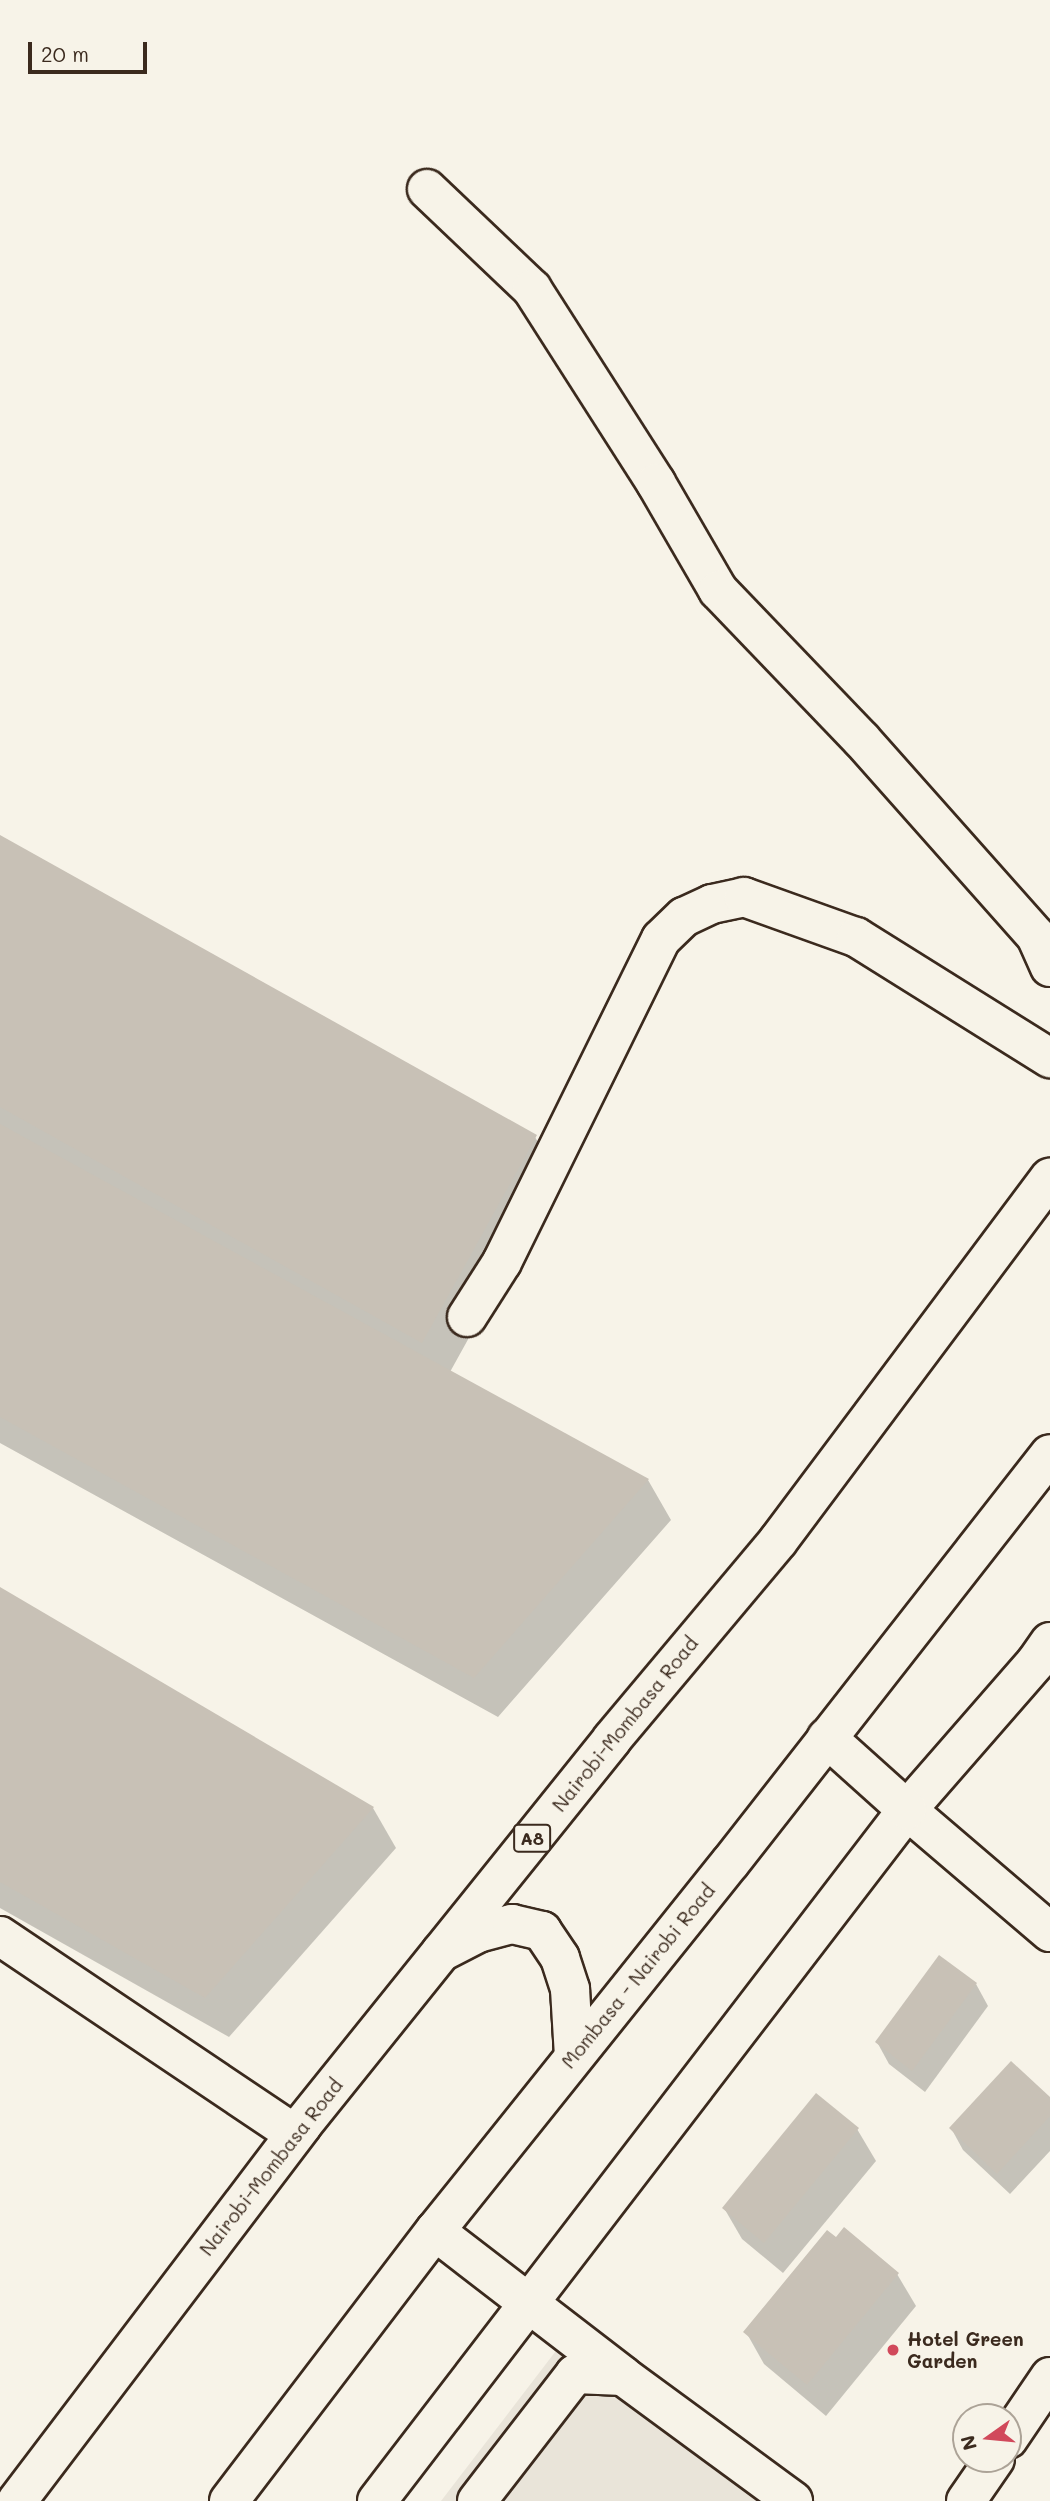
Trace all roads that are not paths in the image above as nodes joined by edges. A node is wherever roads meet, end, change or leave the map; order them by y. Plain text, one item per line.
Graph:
1 (427, 189) dead end
2 (1050, 967) edge
3 (1050, 1058) edge
4 (1050, 1178) edge
5 (467, 1318) dead end
6 (1050, 1454) edge
7 (1050, 1642) edge
8 (827, 1738) junction
9 (907, 1810) junction
10 (1050, 1931) edge
11 (0, 1936) edge
12 (441, 1952) junction
13 (574, 2056) junction
14 (295, 2134) junction
15 (435, 2231) junction
16 (528, 2304) junction
17 (623, 2375) junction
18 (1050, 2378) edge
19 (1022, 2419) edge
20 (985, 2473) edge
21 (17, 2501) edge
22 (229, 2501) edge
23 (377, 2501) edge
24 (477, 2501) edge
25 (793, 2501) edge
26 (966, 2501) edge

1 - 2 main road
3 - 5 main road
4 - 12 main road, Nairobi-Mombasa Road / A8
6 - 8 main road, Mombasa - Nairobi Road
7 - 9 main road
8 - 9 main road
8 - 13 main road, Mombasa - Nairobi Road
9 - 10 main road
9 - 16 main road
11 - 14 main road
12 - 13 main road
12 - 14 main road, Nairobi-Mombasa Road / A8
13 - 15 main road, Mombasa - Nairobi Road
14 - 21 main road, Nairobi-Mombasa Road / A8
15 - 16 main road
15 - 22 main road, Mombasa - Nairobi Road
16 - 17 main road
16 - 23 main road
17 - 24 main road
17 - 25 main road
18 - 19 main road
20 - 26 main road

